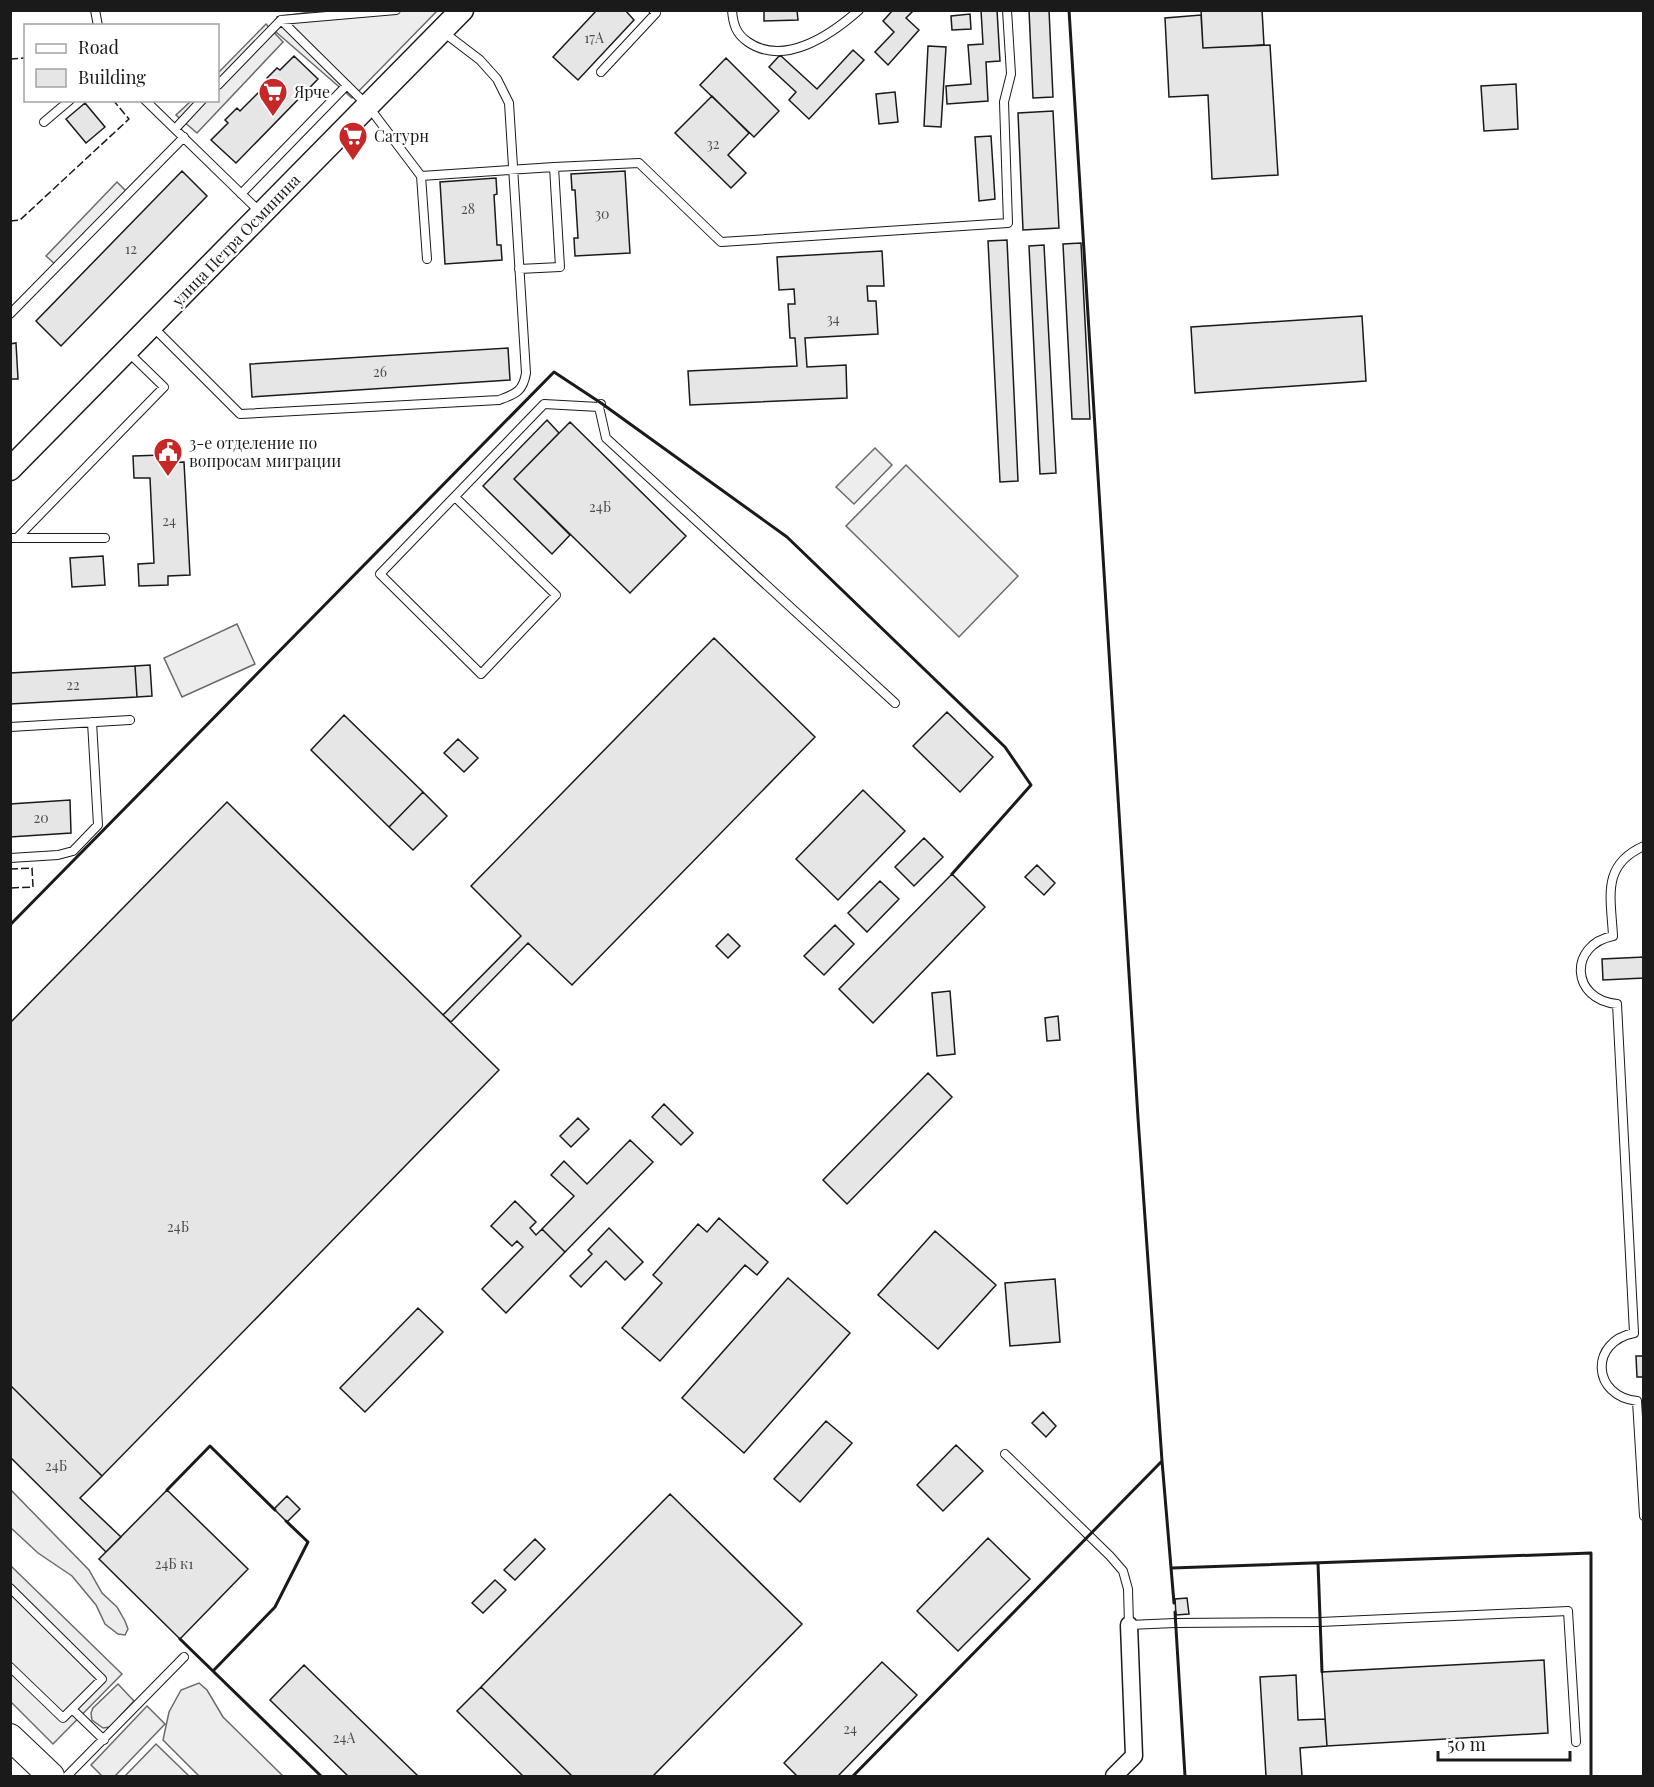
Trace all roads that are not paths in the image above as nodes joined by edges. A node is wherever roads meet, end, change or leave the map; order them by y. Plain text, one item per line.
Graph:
1 (396, 10) edge
2 (462, 10) edge
3 (652, 10) edge
4 (732, 10) edge
5 (859, 10) edge
6 (1006, 10) edge
7 (281, 20) junction
8 (442, 31) junction
9 (601, 72) dead end
10 (219, 84) edge
11 (347, 85) junction
12 (68, 102) edge
13 (147, 102) edge
14 (200, 102) edge
15 (368, 106) junction
16 (44, 122) dead end
17 (175, 129) junction
18 (183, 137) junction
19 (554, 167) junction
20 (513, 170) junction
21 (421, 176) junction
22 (241, 194) junction
23 (261, 214) junction
24 (427, 259) dead end
25 (519, 269) junction
26 (10, 314) edge
27 (152, 326) junction
28 (127, 351) junction
29 (10, 469) edge
30 (455, 498) junction
31 (14, 538) edge
32 (105, 538) dead end
33 (895, 703) dead end
34 (130, 720) dead end
35 (92, 722) junction
36 (10, 727) edge
37 (1644, 846) edge
38 (10, 858) edge
39 (1005, 1454) dead end
40 (1644, 1516) edge
41 (10, 1588) edge
42 (1129, 1625) junction
43 (184, 1657) dead end
44 (10, 1667) edge
45 (72, 1709) junction
46 (10, 1737) edge
47 (104, 1740) junction
48 (1576, 1742) dead end
49 (52, 1776) edge
50 (1114, 1776) edge

1 - 7 lane
2 - 8 main road, улица Петра Осминина
3 - 9 lane
4 - 5 lane
6 - 19 lane
7 - 10 lane
7 - 11 lane
8 - 15 main road, улица Петра Осминина
8 - 20 lane
11 - 15 lane
11 - 22 lane
12 - 16 lane
13 - 17 lane
14 - 17 lane
15 - 21 lane
15 - 23 main road, улица Петра Осминина
17 - 18 lane
18 - 22 lane
18 - 26 lane
19 - 20 lane
19 - 25 lane
20 - 21 lane
20 - 25 lane
21 - 24 lane
22 - 23 lane
23 - 27 main road, улица Петра Осминина
25 - 27 lane
27 - 28 main road, улица Петра Осминина
28 - 29 main road, улица Петра Осминина
28 - 31 lane
30 - 30 lane
30 - 33 lane
31 - 32 lane
34 - 35 lane
35 - 36 lane
35 - 38 lane
37 - 40 lane
39 - 42 lane
41 - 45 lane
42 - 48 lane
42 - 50 street
43 - 47 lane
44 - 45 lane
45 - 47 lane
46 - 49 main road
47 - 49 lane

